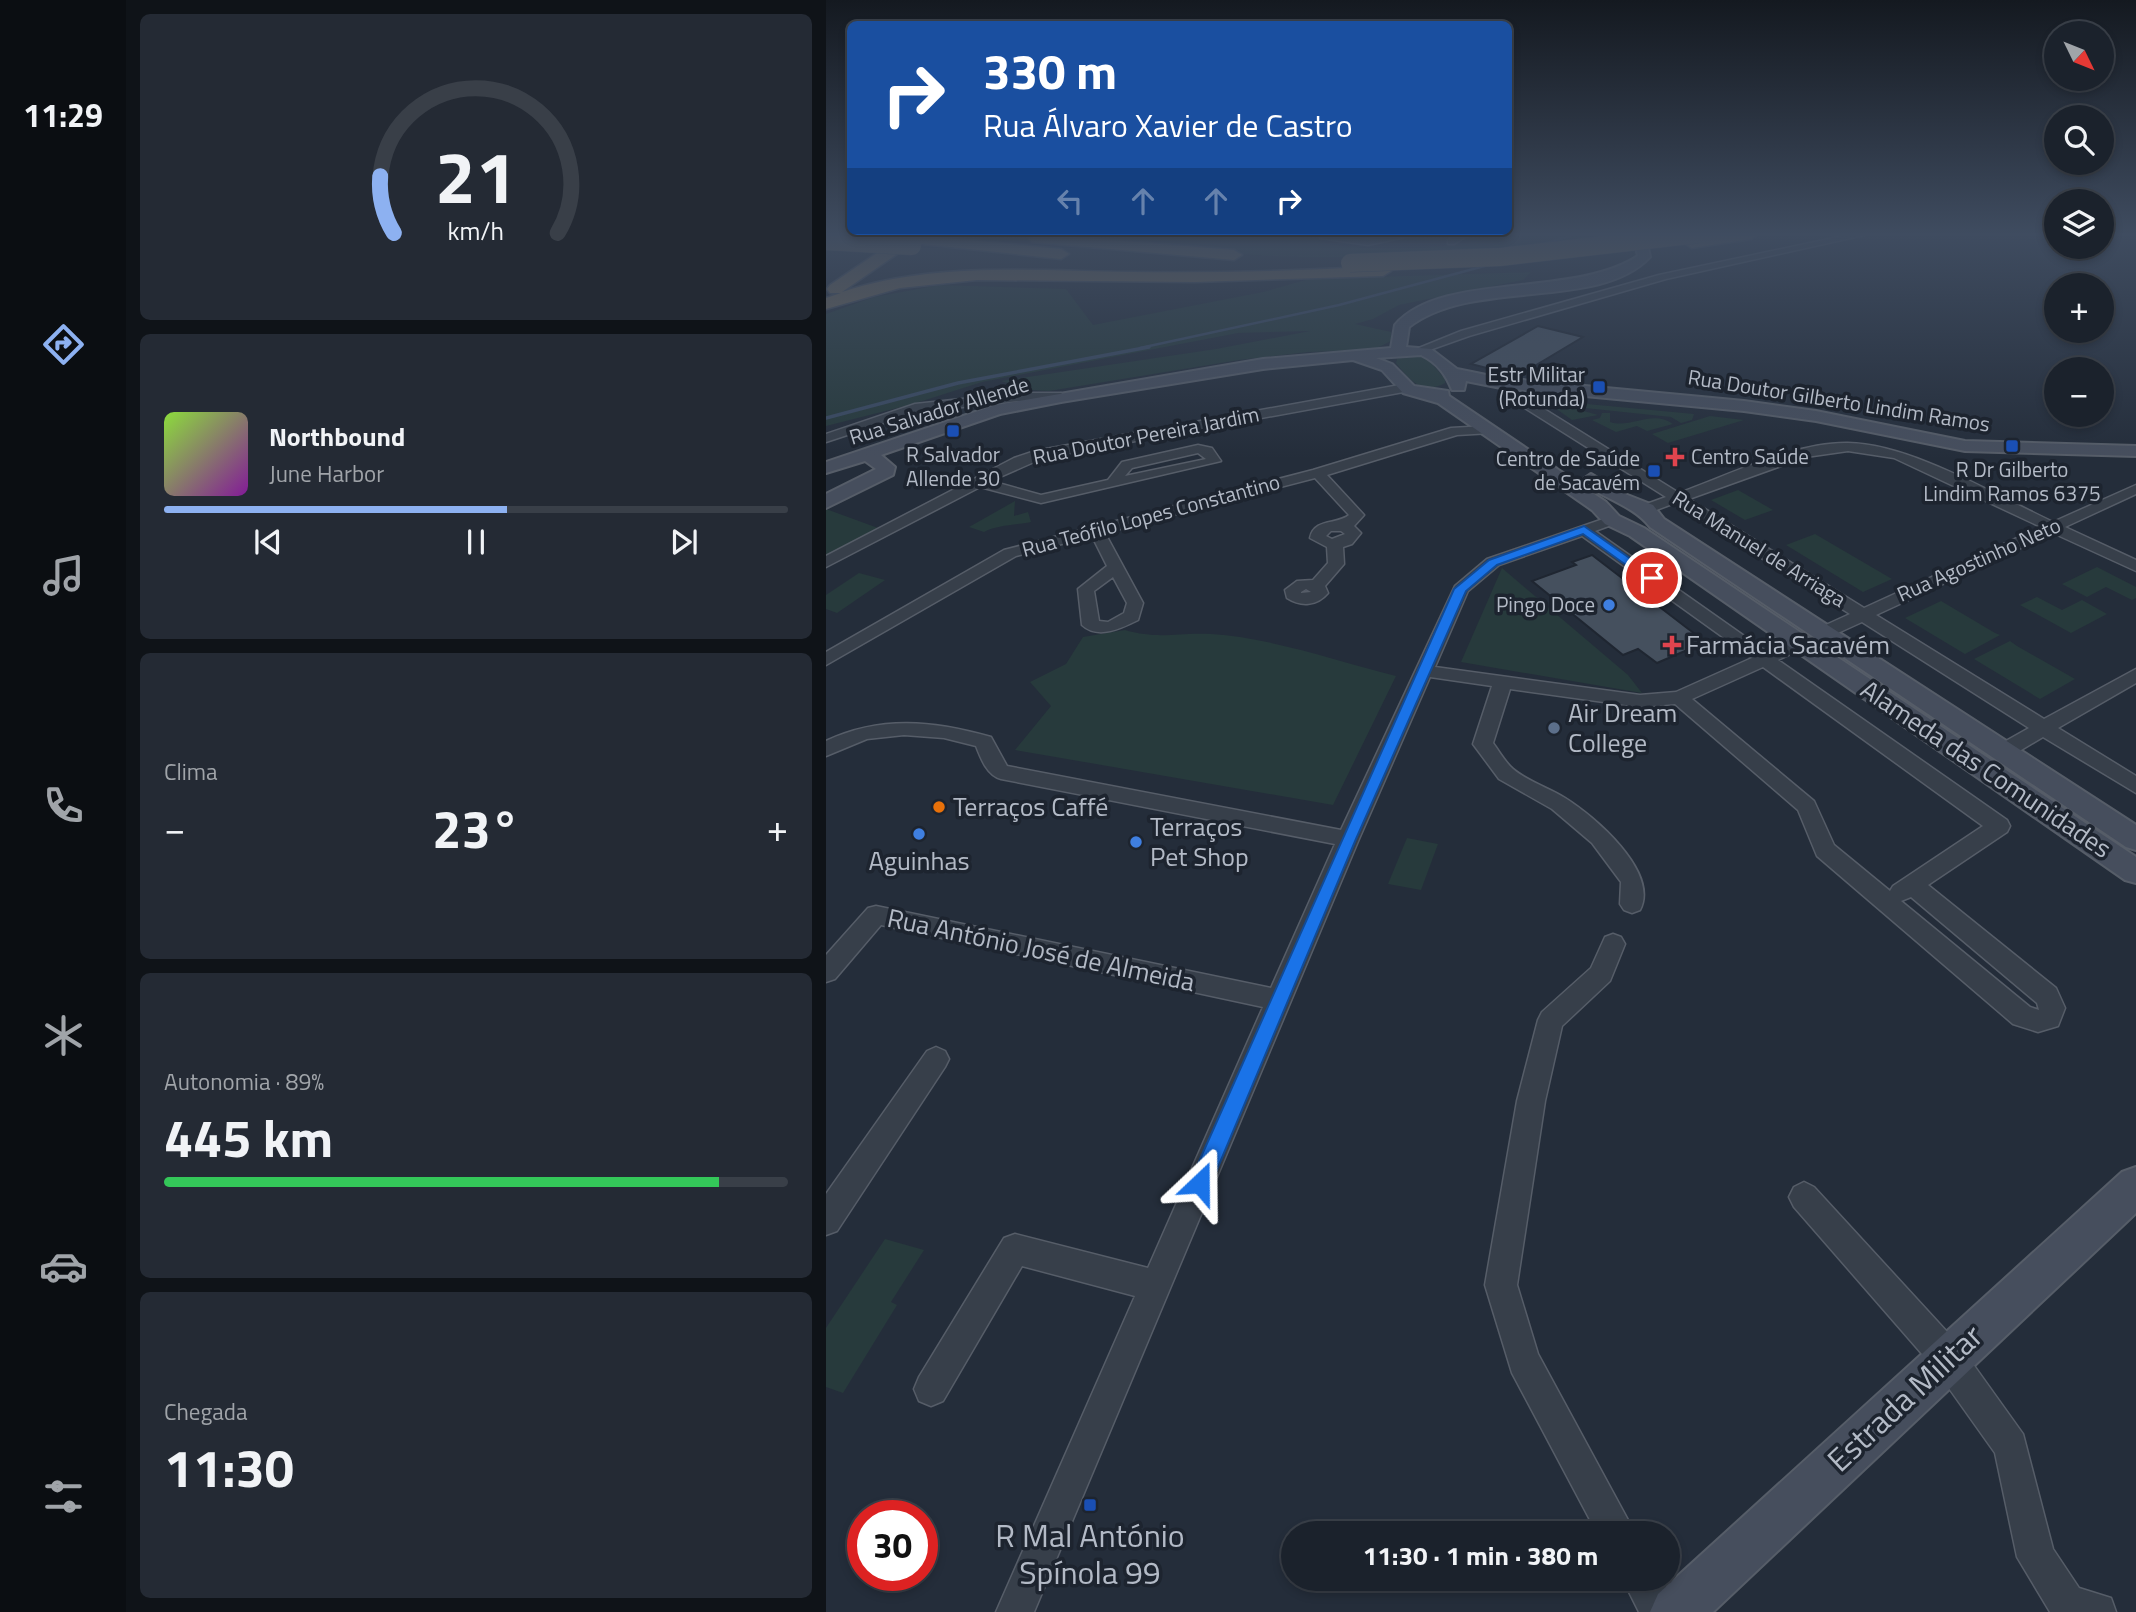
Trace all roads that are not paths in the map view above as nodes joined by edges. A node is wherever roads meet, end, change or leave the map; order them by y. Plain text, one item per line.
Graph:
1 (1427, 309) edge
2 (1546, 309) edge
3 (1444, 340) junction
4 (1404, 349) junction
5 (1438, 358) junction
6 (1405, 388) junction
7 (1426, 395) junction
8 (1060, 397) junction
9 (1466, 398) junction
10 (1524, 402) dead end
11 (826, 438) edge
12 (2136, 451) edge
13 (868, 455) junction
14 (2136, 459) edge
15 (826, 468) edge
16 (1318, 473) junction
17 (982, 483) junction
18 (1113, 483) junction
19 (2136, 489) edge
20 (1677, 498) junction
21 (826, 502) edge
22 (1629, 515) junction
23 (2054, 526) junction
24 (1096, 530) junction
25 (1584, 530) junction
26 (826, 562) edge
27 (2136, 566) edge
28 (1115, 568) dead end
29 (1317, 585) dead end
30 (1862, 614) junction
31 (1812, 638) junction
32 (1765, 659) junction
33 (826, 660) edge
34 (1425, 671) junction
35 (2136, 675) edge
36 (1503, 681) junction
37 (1679, 698) junction
38 (2045, 729) junction
39 (826, 749) edge
40 (2004, 751) junction
41 (2136, 786) edge
42 (1348, 839) junction
43 (2136, 839) edge
44 (2136, 872) edge
45 (1912, 885) junction
46 (1886, 901) junction
47 (1632, 905) dead end
48 (1613, 944) dead end
49 (826, 971) edge
50 (1279, 1000) junction
51 (936, 1059) dead end
52 (2136, 1186) edge
53 (1804, 1197) dead end
54 (826, 1220) edge
55 (1157, 1286) junction
56 (1948, 1358) junction
57 (931, 1389) dead end
58 (1611, 1521) edge
59 (1649, 1591) edge
60 (1015, 1612) edge
61 (1660, 1612) edge
62 (1676, 1612) edge
63 (2097, 1612) edge

1 - 4 street
2 - 3 street
3 - 4 street
3 - 5 street
4 - 5 street
4 - 6 street
4 - 8 street, Rua Salvador Allende
5 - 9 street
6 - 7 street, Alameda das Comunidades
6 - 17 street, Rua Doutor Pereira Jardim
7 - 9 street
7 - 9 street, Alameda das Comunidades
8 - 11 street
8 - 13 street, Rua Salvador Allende
9 - 12 street, Rua Doutor Gilberto Lindim Ramos
9 - 14 street, Rua Doutor Gilberto Lindim Ramos
9 - 16 street, Rua Teófilo Lopes Constantino
9 - 22 street, Alameda das Comunidades
9 - 22 street, Alameda das Comunidades
10 - 20 street, Rua Manuel de Arriaga
13 - 15 street, Rua Salvador Allende
13 - 21 street
16 - 24 street, Rua Teófilo Lopes Constantino
16 - 29 street
17 - 18 street
17 - 26 street, Rua Doutor Pereira Jardim
18 - 18 street
19 - 23 street, Rua Agostinho Neto
20 - 22 street
20 - 23 street
20 - 30 street, Rua Manuel de Arriaga
22 - 25 street
22 - 31 street, Alameda das Comunidades
23 - 27 street
23 - 30 street, Rua Agostinho Neto
24 - 28 street
24 - 33 street, Rua Teófilo Lopes Constantino
25 - 32 street
25 - 34 street
30 - 31 street, Rua Agostinho Neto
30 - 38 street, Rua Manuel de Arriaga
31 - 32 street, Rua Agostinho Neto
31 - 40 street, Alameda das Comunidades
31 - 44 street, Alameda das Comunidades
32 - 37 street, Rua Agostinho Neto
32 - 45 street
34 - 36 street, Rua Agostinho Neto
34 - 42 street
35 - 38 street
36 - 37 street, Rua Agostinho Neto
36 - 47 street
37 - 46 street
38 - 40 street
38 - 41 street, Rua Manuel de Arriaga
39 - 42 street
40 - 43 street, Alameda das Comunidades
42 - 50 street
45 - 46 street
45 - 46 street
48 - 58 street
49 - 50 street, Rua António José de Almeida
50 - 55 street
51 - 54 street
52 - 56 street, Estrada Militar
53 - 56 street
55 - 57 street
55 - 60 street
56 - 62 street, Estrada Militar
56 - 63 street
59 - 61 street

